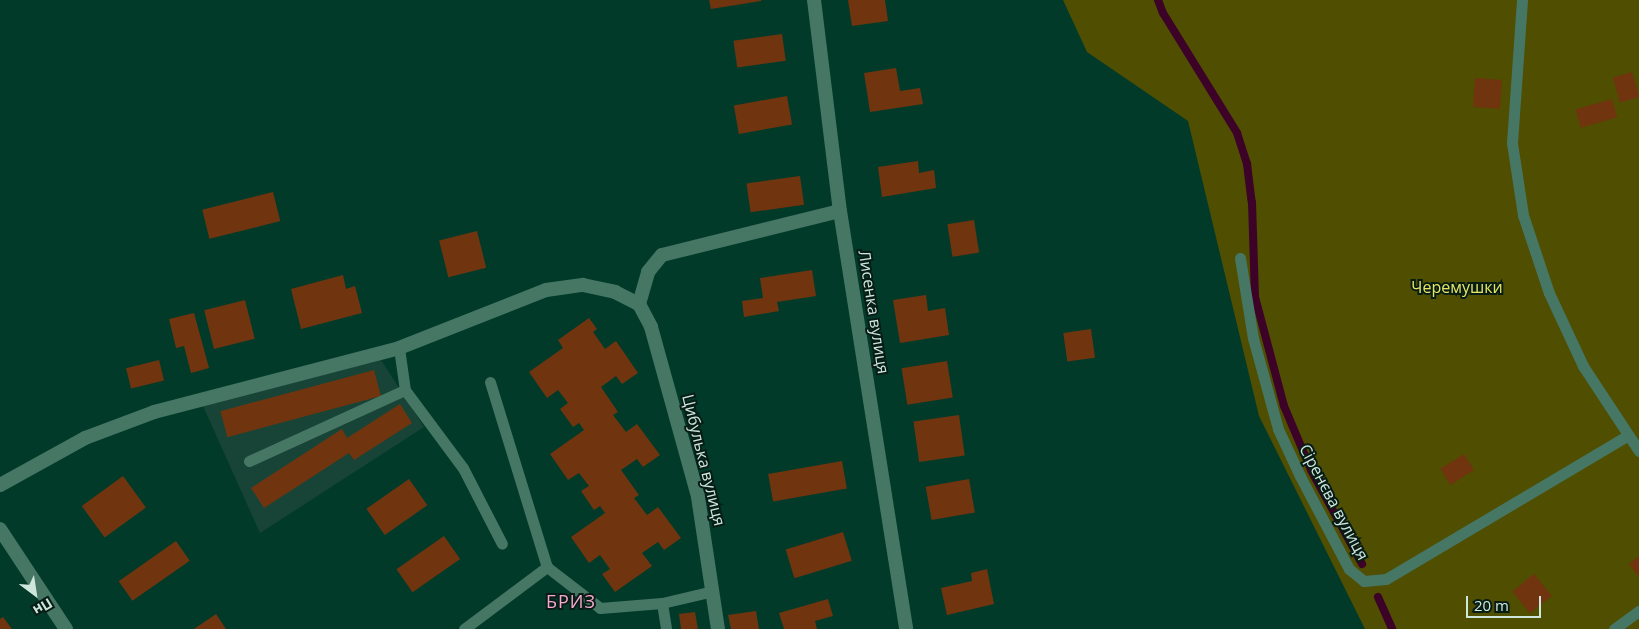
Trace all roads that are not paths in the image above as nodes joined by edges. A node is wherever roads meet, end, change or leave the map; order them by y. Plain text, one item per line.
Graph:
1 (814, 0) edge
2 (1522, 0) edge
3 (840, 211) junction
4 (1240, 258) dead end
5 (639, 304) junction
6 (399, 348) junction
7 (490, 382) dead end
8 (405, 390) junction
9 (1627, 436) junction
10 (1639, 451) edge
11 (249, 461) dead end
12 (0, 485) edge
13 (0, 529) edge
14 (502, 544) dead end
15 (547, 567) junction
16 (713, 591) junction
17 (662, 603) junction
18 (1639, 611) edge
19 (66, 629) edge
20 (464, 629) edge
21 (666, 629) edge
22 (718, 629) edge
23 (906, 629) edge
24 (1614, 629) edge

1 - 3 street, Лисенка вулиця
2 - 9 lane
3 - 5 street
3 - 23 street, Лисенка вулиця
4 - 9 lane, Сіренєва вулиця
5 - 6 street
5 - 16 street, Цибулька вулиця
6 - 8 lane
6 - 12 street
7 - 15 lane
8 - 11 lane
8 - 14 lane
9 - 10 lane
13 - 19 street
15 - 17 lane
15 - 20 lane
16 - 17 lane
16 - 22 street, Цибулька вулиця
17 - 21 lane
18 - 24 lane

